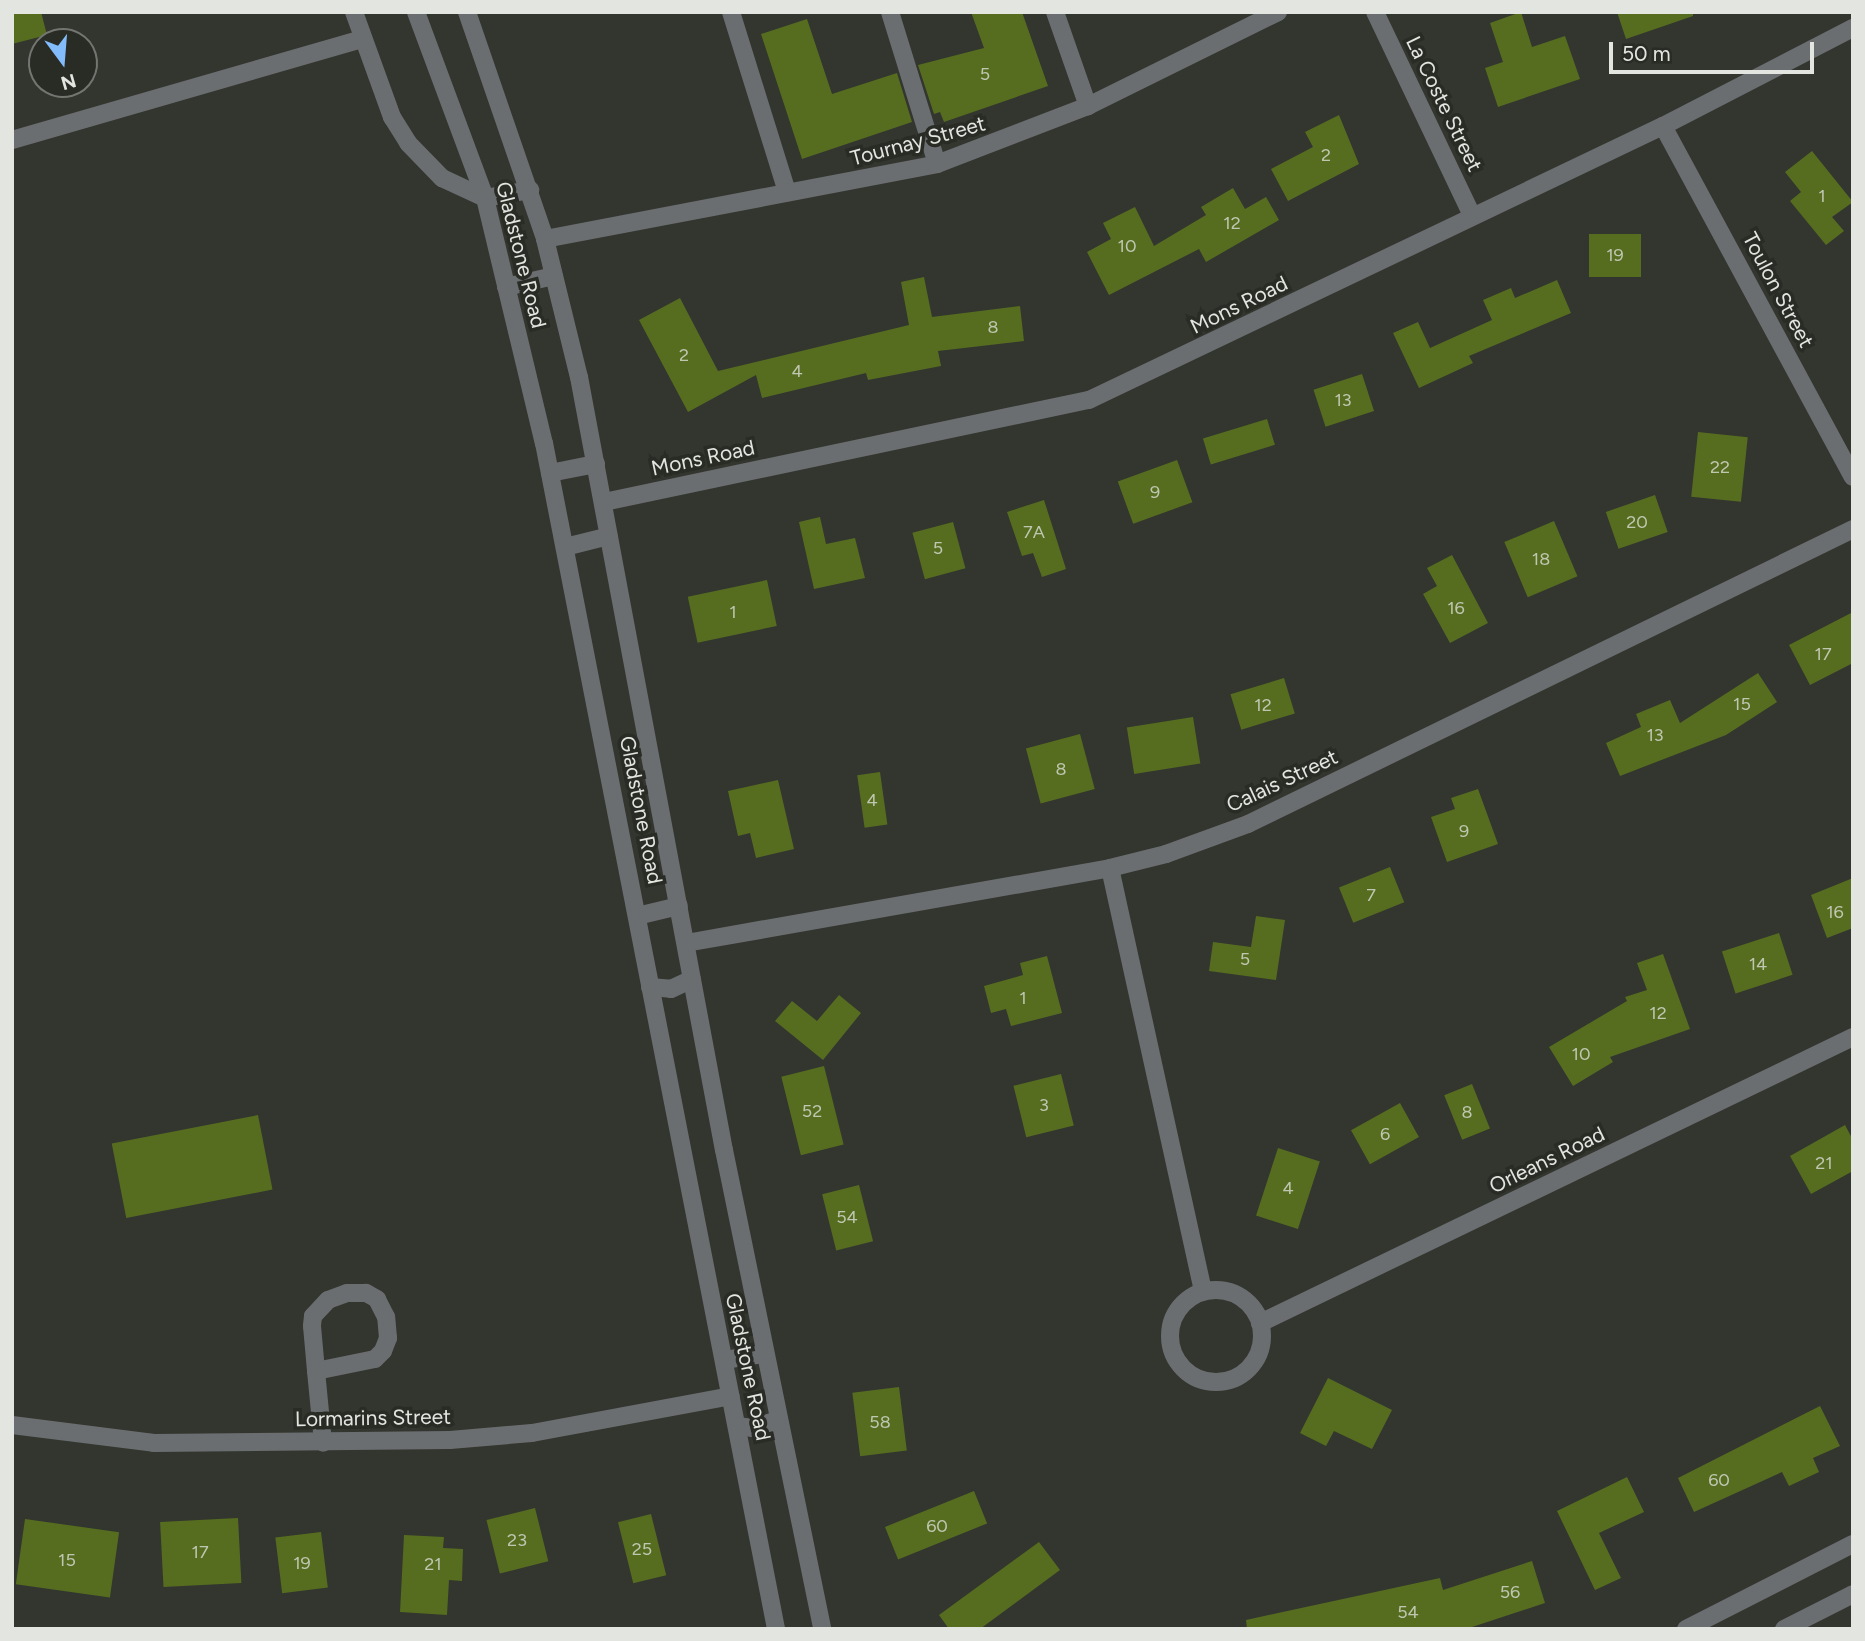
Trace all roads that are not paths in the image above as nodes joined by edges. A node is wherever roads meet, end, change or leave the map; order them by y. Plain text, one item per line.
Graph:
1 (354, 12) edge
2 (416, 12) edge
3 (467, 12) edge
4 (730, 12) edge
5 (890, 12) edge
6 (1055, 12) edge
7 (1278, 12) edge
8 (1375, 12) edge
9 (1853, 28) edge
10 (362, 39) junction
11 (1088, 106) junction
12 (1663, 126) junction
13 (12, 140) edge
14 (937, 164) junction
15 (530, 190) junction
16 (787, 192) junction
17 (485, 198) junction
18 (1472, 215) junction
19 (545, 239) junction
20 (554, 276) junction
21 (506, 287) junction
22 (596, 464) junction
23 (550, 473) junction
24 (1853, 477) edge
25 (604, 502) junction
26 (1853, 529) edge
27 (610, 536) junction
28 (565, 547) junction
29 (1111, 868) junction
30 (679, 906) junction
31 (637, 916) junction
32 (686, 943) junction
33 (692, 979) junction
34 (650, 987) junction
35 (1853, 1037) edge
36 (1203, 1291) junction
37 (1260, 1323) junction
38 (764, 1354) junction
39 (724, 1360) junction
40 (316, 1371) junction
41 (732, 1396) junction
42 (777, 1420) junction
43 (12, 1425) edge
44 (737, 1426) junction
45 (323, 1443) junction
46 (1853, 1544) edge
47 (1853, 1594) edge
48 (776, 1629) edge
49 (822, 1629) edge
50 (1686, 1629) edge
51 (1784, 1629) edge

1 - 10 street
2 - 17 street, Gladstone Road
3 - 15 street, Gladstone Road
4 - 16 street
5 - 14 street
6 - 11 street
7 - 11 street, Tournay Street
8 - 18 street, La Coste Street
9 - 12 street, Mons Road
10 - 13 street
10 - 17 street
11 - 14 street, Tournay Street
12 - 18 street, Mons Road
12 - 24 street, Toulon Street
14 - 16 street, Tournay Street
15 - 17 street
15 - 19 street, Gladstone Road
16 - 19 street, Tournay Street
17 - 21 street, Gladstone Road
18 - 25 street, Mons Road
19 - 20 street, Gladstone Road
20 - 21 street
20 - 22 street, Gladstone Road
21 - 23 street, Gladstone Road
22 - 23 street
22 - 25 street, Gladstone Road
23 - 28 street, Gladstone Road
25 - 27 street, Gladstone Road
26 - 29 street, Calais Street
27 - 28 street
27 - 30 street, Gladstone Road
28 - 31 street, Gladstone Road
29 - 32 street, Calais Street
29 - 36 street
30 - 31 street
30 - 32 street, Gladstone Road
31 - 34 street, Gladstone Road
32 - 33 street, Gladstone Road
33 - 34 street
33 - 38 street, Gladstone Road
34 - 39 street, Gladstone Road
35 - 37 street, Orleans Road
36 - 37 street
36 - 37 street
38 - 39 street
38 - 42 street, Gladstone Road
39 - 41 street, Gladstone Road
40 - 40 street
40 - 45 street
41 - 44 street, Gladstone Road
41 - 45 street, Lormarins Street
42 - 44 street
42 - 49 street, Gladstone Road
43 - 45 street, Lormarins Street
44 - 48 street, Gladstone Road
46 - 50 street
47 - 51 street

